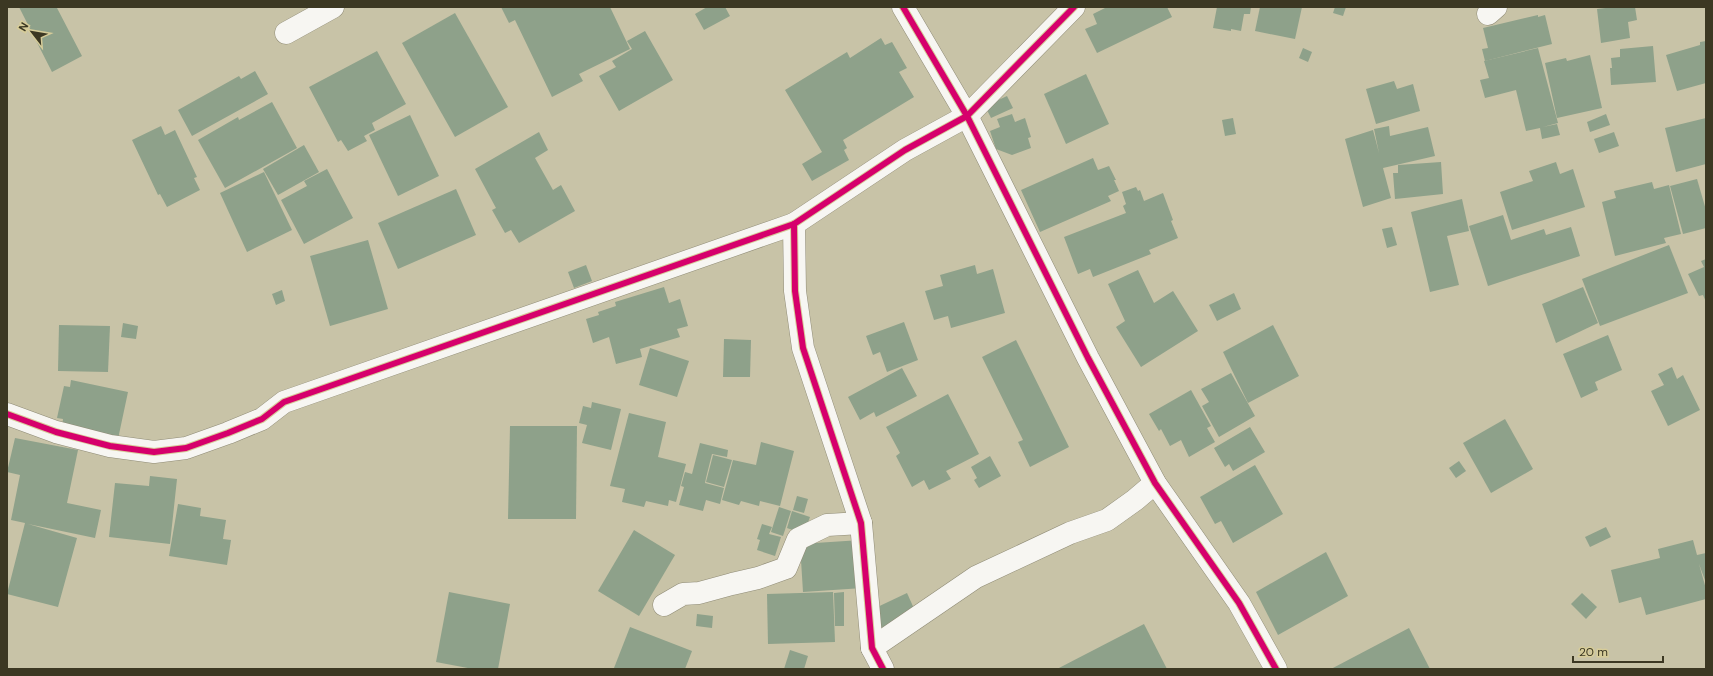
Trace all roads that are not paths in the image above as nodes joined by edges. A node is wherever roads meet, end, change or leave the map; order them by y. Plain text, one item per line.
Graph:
1 (333, 7) edge
2 (903, 7) edge
3 (1074, 7) edge
4 (286, 33) dead end
5 (967, 116) junction
6 (794, 224) junction
7 (7, 414) edge
8 (1156, 483) junction
9 (861, 523) junction
10 (664, 605) dead end
11 (872, 648) junction
12 (883, 669) edge
13 (1276, 669) edge

1 - 4 street
2 - 5 street
3 - 5 street
5 - 6 street
5 - 8 street
6 - 7 street
6 - 9 street
8 - 11 street
8 - 13 street
9 - 10 street
9 - 11 street
11 - 12 street

